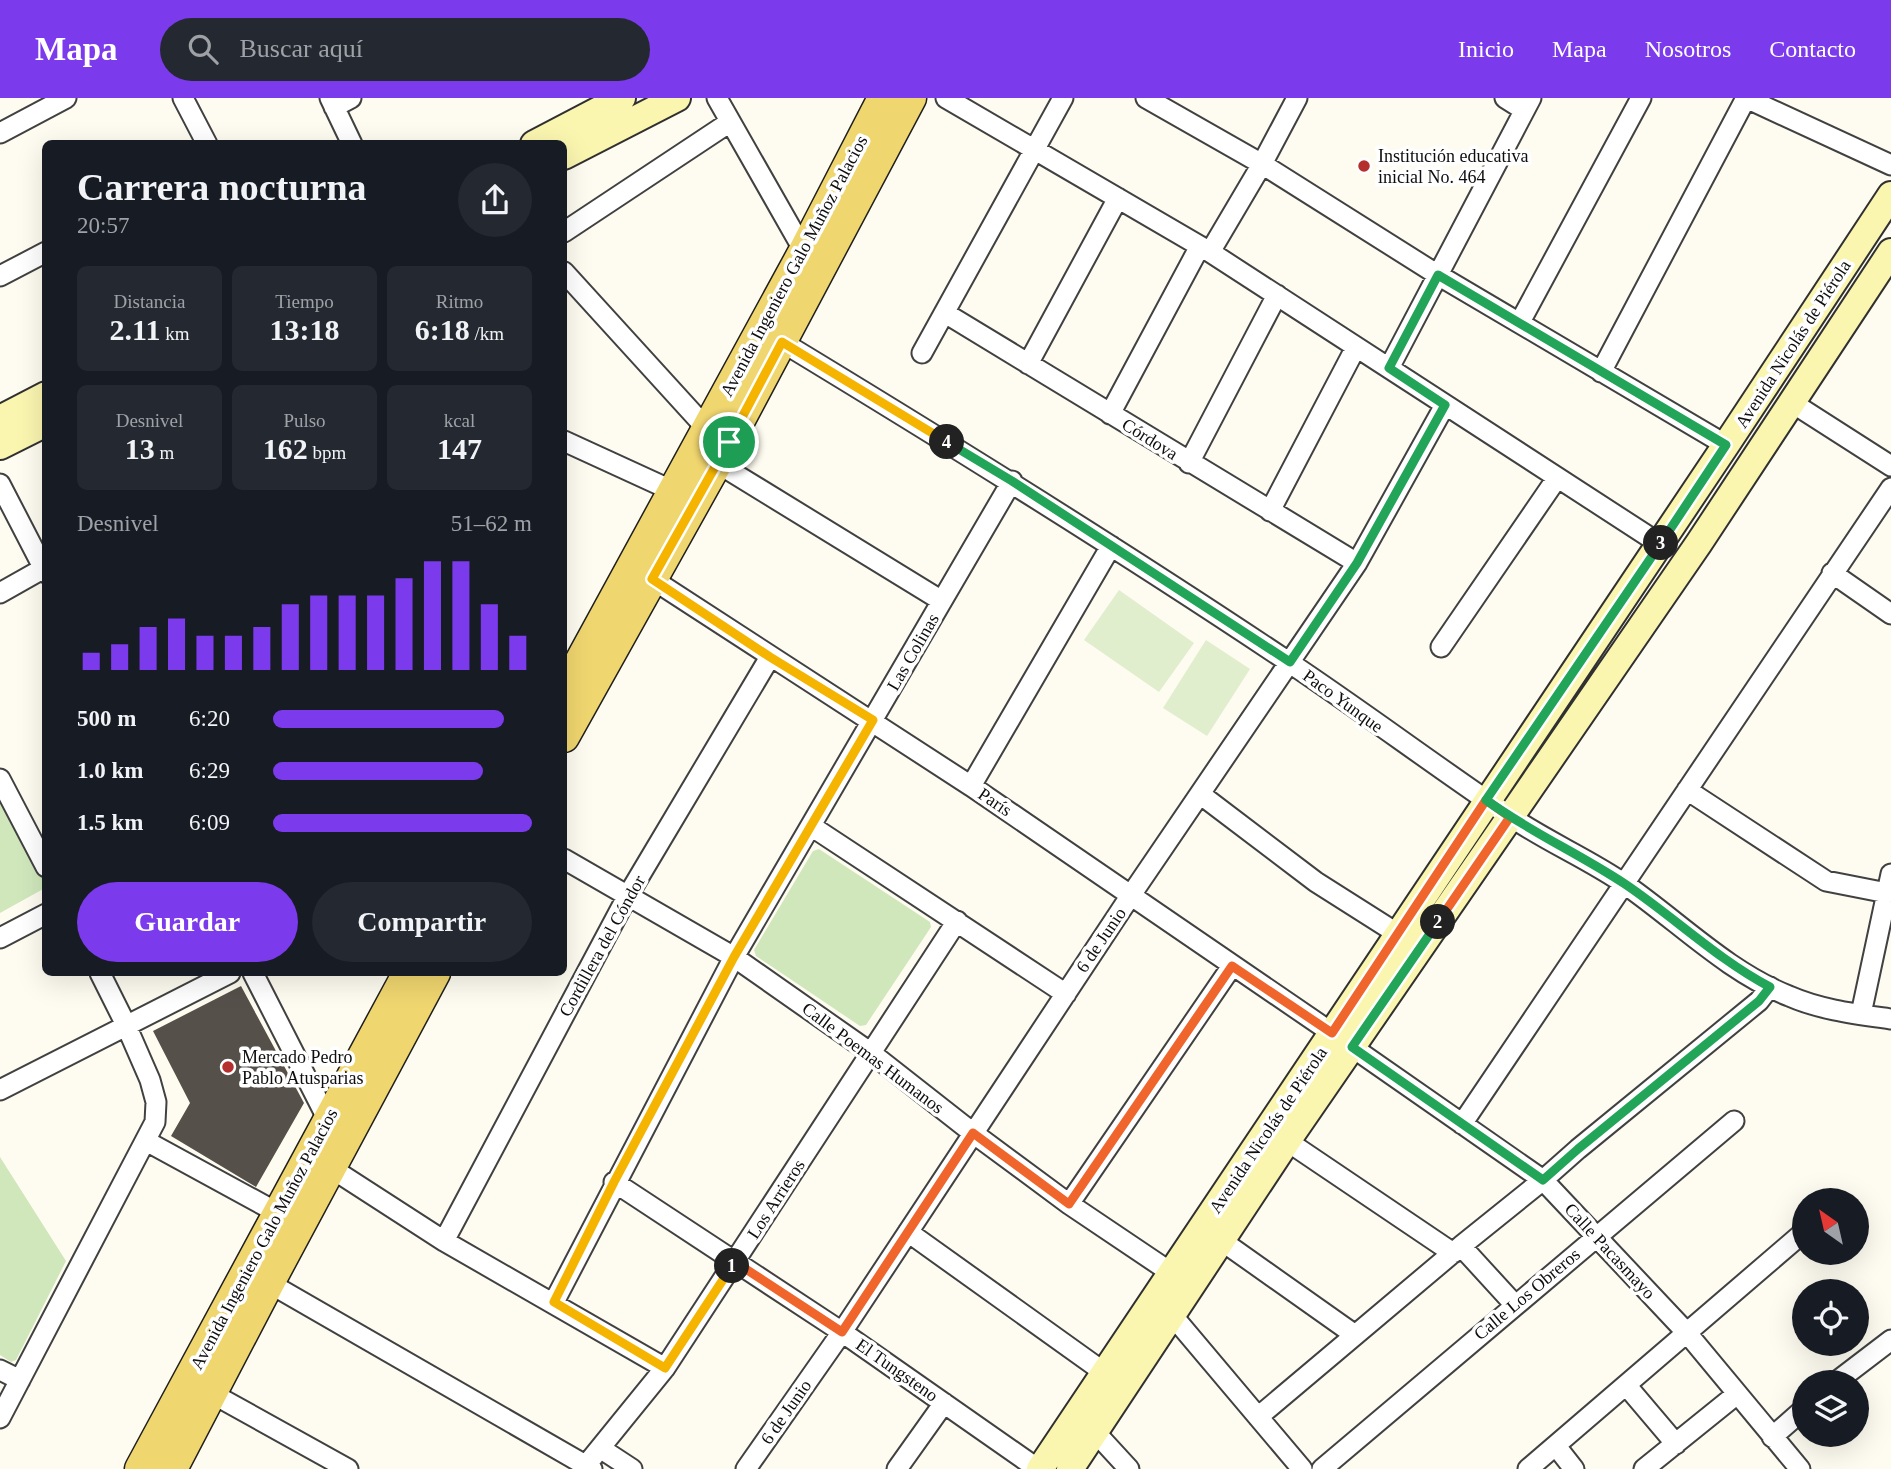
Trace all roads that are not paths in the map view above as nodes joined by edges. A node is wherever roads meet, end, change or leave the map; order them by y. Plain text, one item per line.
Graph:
1 (66, 98) edge
2 (183, 98) edge
3 (622, 98) edge
4 (677, 98) edge
5 (717, 98) edge
6 (883, 98) edge
7 (911, 98) edge
8 (946, 98) edge
9 (1063, 98) edge
10 (1146, 98) edge
11 (1297, 98) edge
12 (1504, 98) edge
13 (1641, 98) edge
14 (338, 101) edge
15 (1527, 104) edge
16 (730, 122) junction
17 (0, 133) edge
18 (205, 140) edge
19 (351, 140) edge
20 (542, 140) edge
21 (1035, 150) junction
22 (567, 154) edge
23 (1262, 164) junction
24 (1891, 165) edge
25 (1891, 195) edge
26 (1118, 198) junction
27 (567, 230) edge
28 (1205, 249) junction
29 (804, 251) junction
30 (1891, 252) edge
31 (42, 254) edge
32 (567, 275) edge
33 (1438, 275) junction
34 (0, 276) edge
35 (1277, 295) junction
36 (945, 313) junction
37 (1520, 322) junction
38 (782, 342) junction
39 (1356, 347) junction
40 (922, 354) dead end
41 (1028, 364) junction
42 (1389, 368) junction
43 (1601, 372) junction
44 (42, 398) edge
45 (1791, 402) junction
46 (1445, 405) junction
47 (1110, 414) junction
48 (0, 419) edge
49 (42, 425) edge
50 (567, 442) edge
51 (718, 445) junction
52 (1726, 445) junction
53 (0, 446) edge
54 (1189, 463) junction
55 (1891, 466) edge
56 (1557, 478) junction
57 (1012, 481) junction
58 (0, 484) edge
59 (1891, 488) edge
60 (673, 491) junction
61 (1270, 511) junction
62 (1660, 544) junction
63 (1111, 546) junction
64 (1357, 563) junction
65 (42, 564) edge
66 (42, 572) edge
67 (1832, 573) junction
68 (652, 579) junction
69 (0, 593) edge
70 (942, 601) junction
71 (1891, 614) edge
72 (1441, 647) dead end
73 (770, 657) junction
74 (1290, 662) junction
75 (567, 685) edge
76 (873, 720) junction
77 (567, 732) edge
78 (0, 779) edge
79 (971, 786) junction
80 (1687, 790) junction
81 (1200, 794) junction
82 (1498, 809) junction
83 (811, 826) junction
84 (42, 859) edge
85 (567, 861) edge
86 (1891, 874) edge
87 (1624, 884) junction
88 (1887, 893) junction
89 (1131, 895) junction
90 (627, 897) junction
91 (42, 916) edge
92 (957, 921) junction
93 (1398, 934) junction
94 (0, 938) edge
95 (734, 957) junction
96 (1232, 966) junction
97 (102, 976) edge
98 (224, 976) edge
99 (255, 976) edge
100 (407, 976) edge
101 (433, 976) edge
102 (1770, 987) junction
103 (1066, 994) junction
104 (1861, 1014) junction
105 (1891, 1019) edge
106 (127, 1025) junction
107 (1342, 1040) junction
108 (871, 1054) junction
109 (0, 1090) edge
110 (1734, 1121) dead end
111 (1462, 1124) junction
112 (337, 1131) junction
113 (973, 1133) junction
114 (146, 1141) junction
115 (1287, 1141) junction
116 (331, 1168) junction
117 (1543, 1180) junction
118 (614, 1182) junction
119 (1069, 1204) junction
120 (278, 1213) junction
121 (908, 1232) junction
122 (1597, 1235) junction
123 (444, 1241) junction
124 (1222, 1241) junction
125 (1792, 1242) edge
126 (1457, 1249) junction
127 (735, 1262) junction
128 (1173, 1274) junction
129 (269, 1283) junction
130 (554, 1302) junction
131 (1514, 1305) junction
132 (1172, 1315) junction
133 (842, 1332) junction
134 (1687, 1334) junction
135 (1355, 1335) junction
136 (1891, 1339) edge
137 (665, 1368) junction
138 (0, 1370) edge
139 (1851, 1370) edge
140 (1105, 1373) junction
141 (20, 1380) junction
142 (1626, 1385) junction
143 (211, 1392) junction
144 (1737, 1394) junction
145 (944, 1403) junction
146 (1258, 1417) junction
147 (0, 1419) edge
148 (1792, 1420) edge
149 (1095, 1432) junction
150 (1772, 1437) junction
151 (1676, 1444) junction
152 (1556, 1446) junction
153 (600, 1448) junction
154 (587, 1468) edge
155 (140, 1469) edge
156 (172, 1469) edge
157 (348, 1469) edge
158 (632, 1469) edge
159 (746, 1469) edge
160 (897, 1469) edge
161 (1039, 1469) edge
162 (1070, 1469) edge
163 (1129, 1469) edge
164 (1302, 1469) edge
165 (1322, 1469) edge
166 (1528, 1469) edge
167 (1574, 1469) edge
168 (1644, 1469) edge
169 (1800, 1469) edge

1 - 17 street
2 - 18 street
3 - 20 street
4 - 22 street
5 - 16 street
6 - 29 main road, Avenida Ingeniero Galo Muñoz Palacios
7 - 38 main road, Avenida Ingeniero Galo Muñoz Palacios
8 - 21 street
9 - 21 street
10 - 23 street
11 - 23 street
12 - 15 street
13 - 37 street
14 - 19 street
15 - 33 street
16 - 27 street
16 - 29 street
21 - 26 street
21 - 36 street
23 - 28 street
23 - 33 street
24 - 43 street
25 - 52 street, Avenida Nicolás de Piérola
26 - 28 street
26 - 41 street
28 - 35 street
28 - 47 street
29 - 51 main road, Avenida Ingeniero Galo Muñoz Palacios
30 - 45 street, Avenida Nicolás de Piérola
31 - 34 street
32 - 51 street
33 - 37 street
33 - 42 street
35 - 39 street
35 - 54 street
36 - 40 street
36 - 41 street, Córdova
37 - 43 street
38 - 51 main road, Avenida Ingeniero Galo Muñoz Palacios
38 - 57 street, Paco Yunque
39 - 42 street
39 - 61 street
41 - 47 street, Córdova
42 - 46 street
43 - 52 street
44 - 48 street
45 - 55 street
45 - 82 street, Avenida Nicolás de Piérola
46 - 56 street
46 - 64 street, 6 de Junio
47 - 54 street, Córdova
49 - 53 street
50 - 60 street
51 - 60 main road, Avenida Ingeniero Galo Muñoz Palacios
51 - 68 main road, Avenida Ingeniero Galo Muñoz Palacios
51 - 70 street
52 - 62 street, Avenida Nicolás de Piérola
54 - 61 street, Córdova
56 - 62 street
56 - 72 street
57 - 63 street, Paco Yunque
57 - 70 street, Las Colinas
58 - 65 street
59 - 67 street
60 - 75 main road, Avenida Ingeniero Galo Muñoz Palacios
61 - 64 street, Córdova
62 - 82 street, Avenida Nicolás de Piérola
63 - 74 street, Paco Yunque
63 - 79 street
64 - 74 street, 6 de Junio
66 - 69 street
67 - 71 street
67 - 80 street
68 - 73 street, París
68 - 77 main road, Avenida Ingeniero Galo Muñoz Palacios
70 - 76 street, Las Colinas
73 - 76 street, París
73 - 90 street, Cordillera del Cóndor
74 - 81 street, 6 de Junio
74 - 82 street, Paco Yunque
76 - 79 street, París
76 - 83 street, Las Colinas
78 - 84 street
79 - 89 street, París
80 - 87 street
80 - 88 street
81 - 89 street, 6 de Junio
81 - 93 street
82 - 87 street, Paco Yunque
82 - 93 street, Avenida Nicolás de Piérola
82 - 107 street, Avenida Nicolás de Piérola
83 - 92 street
83 - 95 street, Las Colinas
85 - 90 street, Calle Poemas Humanos
86 - 88 street
87 - 102 street, Paco Yunque
87 - 111 street
88 - 104 street
89 - 96 street, París
89 - 103 street, 6 de Junio
90 - 95 street, Calle Poemas Humanos
90 - 123 street, Cordillera del Cóndor
91 - 94 street
92 - 103 street
92 - 108 street, Los Arrieros
93 - 107 street, Avenida Nicolás de Piérola
95 - 108 street, Calle Poemas Humanos
95 - 118 street, Las Colinas
96 - 107 street, París
96 - 119 street
97 - 106 street
98 - 106 street
99 - 112 street
100 - 112 main road, Avenida Ingeniero Galo Muñoz Palacios
101 - 112 main road, Avenida Ingeniero Galo Muñoz Palacios
102 - 104 street, Paco Yunque
102 - 117 street
103 - 113 street, 6 de Junio
104 - 105 street, Paco Yunque
106 - 109 street
106 - 114 street
107 - 111 street, Calle Pacasmayo
107 - 115 street, Avenida Nicolás de Piérola
107 - 128 street, Avenida Nicolás de Piérola
108 - 113 street, Calle Poemas Humanos
108 - 127 street, Los Arrieros
110 - 122 street, Calle Los Obreros
111 - 117 street, Calle Pacasmayo
112 - 116 main road, Avenida Ingeniero Galo Muñoz Palacios
112 - 120 main road, Avenida Ingeniero Galo Muñoz Palacios
113 - 119 street, Calle Poemas Humanos
113 - 121 street, 6 de Junio
114 - 120 street
114 - 141 street
115 - 124 street, Avenida Nicolás de Piérola
115 - 126 street
116 - 123 street
116 - 129 main road, Avenida Ingeniero Galo Muñoz Palacios
117 - 122 street, Calle Pacasmayo
117 - 126 street
118 - 127 street, El Tungsteno
118 - 130 street, Las Colinas
119 - 128 street, Calle Poemas Humanos
120 - 155 main road, Avenida Ingeniero Galo Muñoz Palacios
121 - 133 street, 6 de Junio
121 - 140 street
122 - 131 street, Calle Los Obreros
122 - 134 street, Calle Pacasmayo
123 - 130 street
124 - 132 street, Avenida Nicolás de Piérola
124 - 135 street
125 - 134 street
126 - 131 street
126 - 135 street
127 - 133 street, El Tungsteno
127 - 137 street, Los Arrieros
128 - 140 street, Avenida Nicolás de Piérola
129 - 143 main road, Avenida Ingeniero Galo Muñoz Palacios
129 - 154 street
130 - 137 street
131 - 165 street, Calle Los Obreros
132 - 146 street
132 - 149 street, Avenida Nicolás de Piérola
133 - 145 street, El Tungsteno
133 - 159 street, 6 de Junio
134 - 142 street
134 - 144 street, Calle Pacasmayo
135 - 146 street
136 - 139 street
137 - 153 street, Los Arrieros
138 - 141 street
140 - 161 street, Avenida Nicolás de Piérola
141 - 147 street
142 - 151 street
142 - 152 street
143 - 156 main road, Avenida Ingeniero Galo Muñoz Palacios
143 - 157 street
144 - 150 street, Calle Pacasmayo
144 - 151 street
145 - 160 street
145 - 161 street, El Tungsteno
146 - 164 street
148 - 150 street
149 - 162 street, Avenida Nicolás de Piérola
149 - 163 street
150 - 169 street, Calle Pacasmayo
151 - 168 street
152 - 166 street
152 - 167 street
153 - 154 street, Los Arrieros
153 - 158 street

